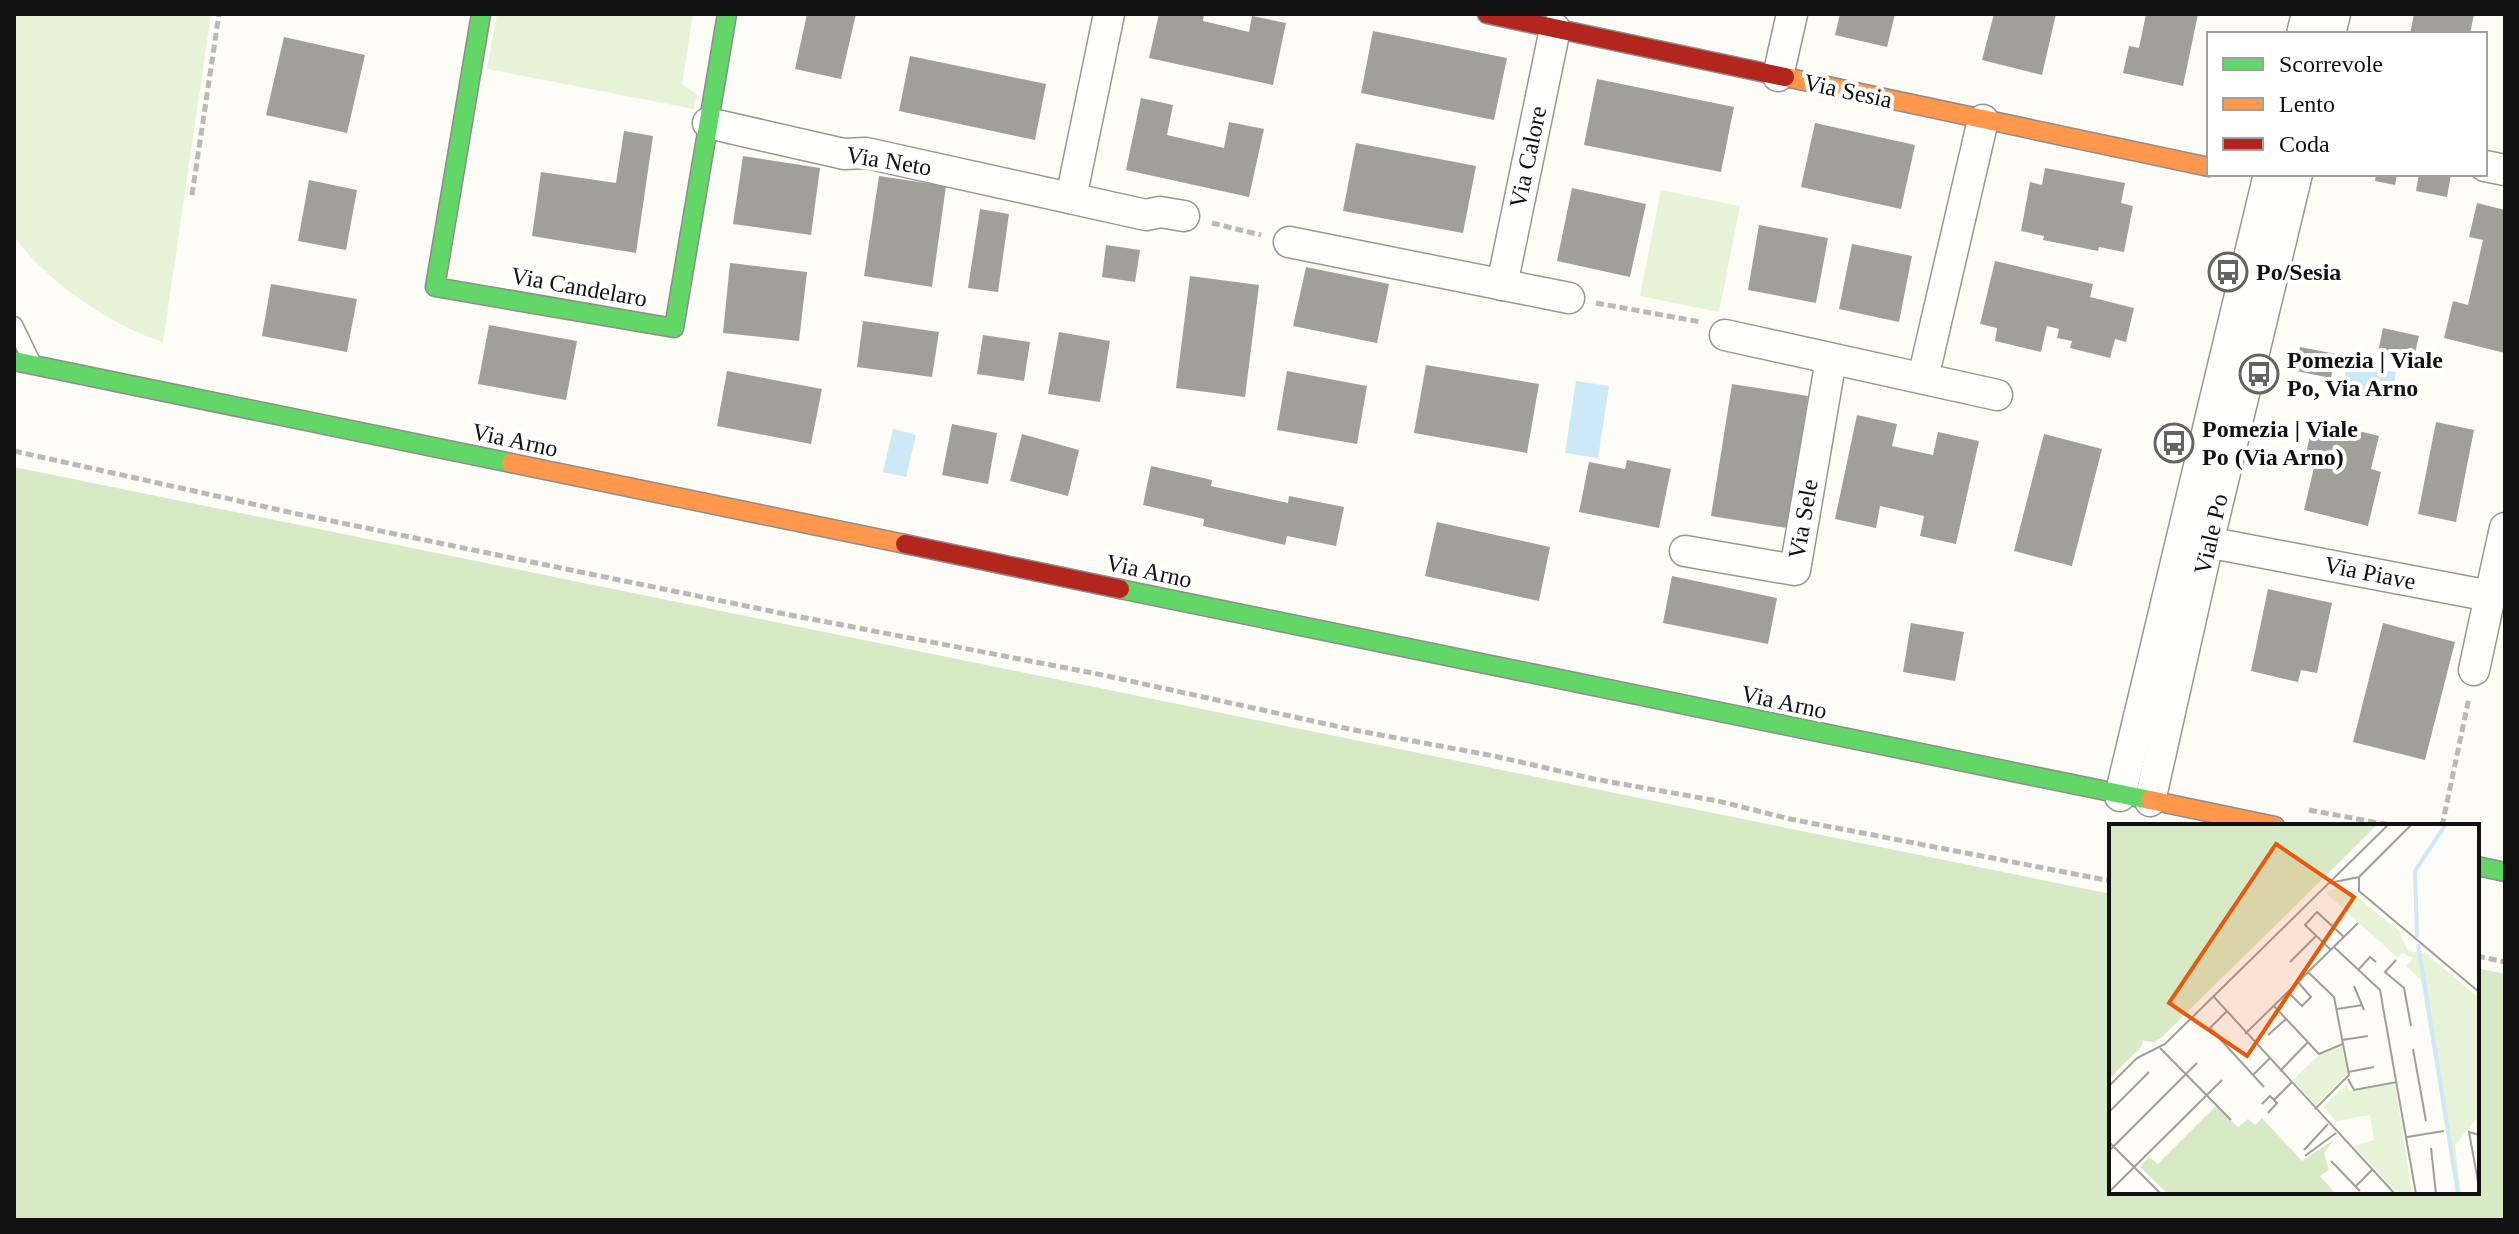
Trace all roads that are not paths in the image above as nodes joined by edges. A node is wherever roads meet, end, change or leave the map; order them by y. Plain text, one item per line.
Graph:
1 (481, 14) edge
2 (727, 14) edge
3 (1109, 14) edge
4 (1487, 14) edge
5 (1792, 14) edge
6 (1518, 17) edge
7 (1555, 29) junction
8 (1778, 76) junction
9 (1983, 120) junction
10 (708, 123) junction
11 (2207, 167) edge
12 (2274, 177) edge
13 (1071, 198) junction
14 (1184, 216) road end
15 (1289, 242) road end
16 (1502, 285) junction
17 (1569, 298) road end
18 (14, 325) edge
19 (1725, 335) road end
20 (1831, 359) junction
21 (14, 361) edge
22 (34, 365) junction
23 (1923, 378) junction
24 (1997, 395) dead end
25 (2505, 528) edge
26 (2195, 540) junction
27 (1685, 551) dead end
28 (2490, 596) junction
29 (2474, 670) road end
30 (2120, 796) junction
31 (2150, 801) junction
32 (2265, 824) edge
33 (2479, 866) edge
34 (2505, 872) edge

1 - 10 street, Via Candelaro
2 - 10 street, Via Candelaro
3 - 13 street
4 - 6 street, Via Sesia
5 - 8 street
6 - 7 street, Via Sesia
7 - 8 street, Via Sesia
7 - 16 street, Via Calore
8 - 9 street, Via Sesia
9 - 11 street, Via Sesia
9 - 23 street
10 - 13 street, Via Neto
12 - 26 street, Viale Po
13 - 14 street, Via Neto
15 - 16 street
16 - 17 street
18 - 22 lane
19 - 20 street
20 - 23 street
20 - 27 street, Via Sele
21 - 22 street, Via Arno
22 - 30 street, Via Arno
23 - 24 street
25 - 28 street
26 - 28 street, Via Piave
26 - 30 street, Viale Po
26 - 31 street, Viale Po
28 - 29 street
30 - 31 street, Via Arno
31 - 32 street, Via Arno
33 - 34 street

